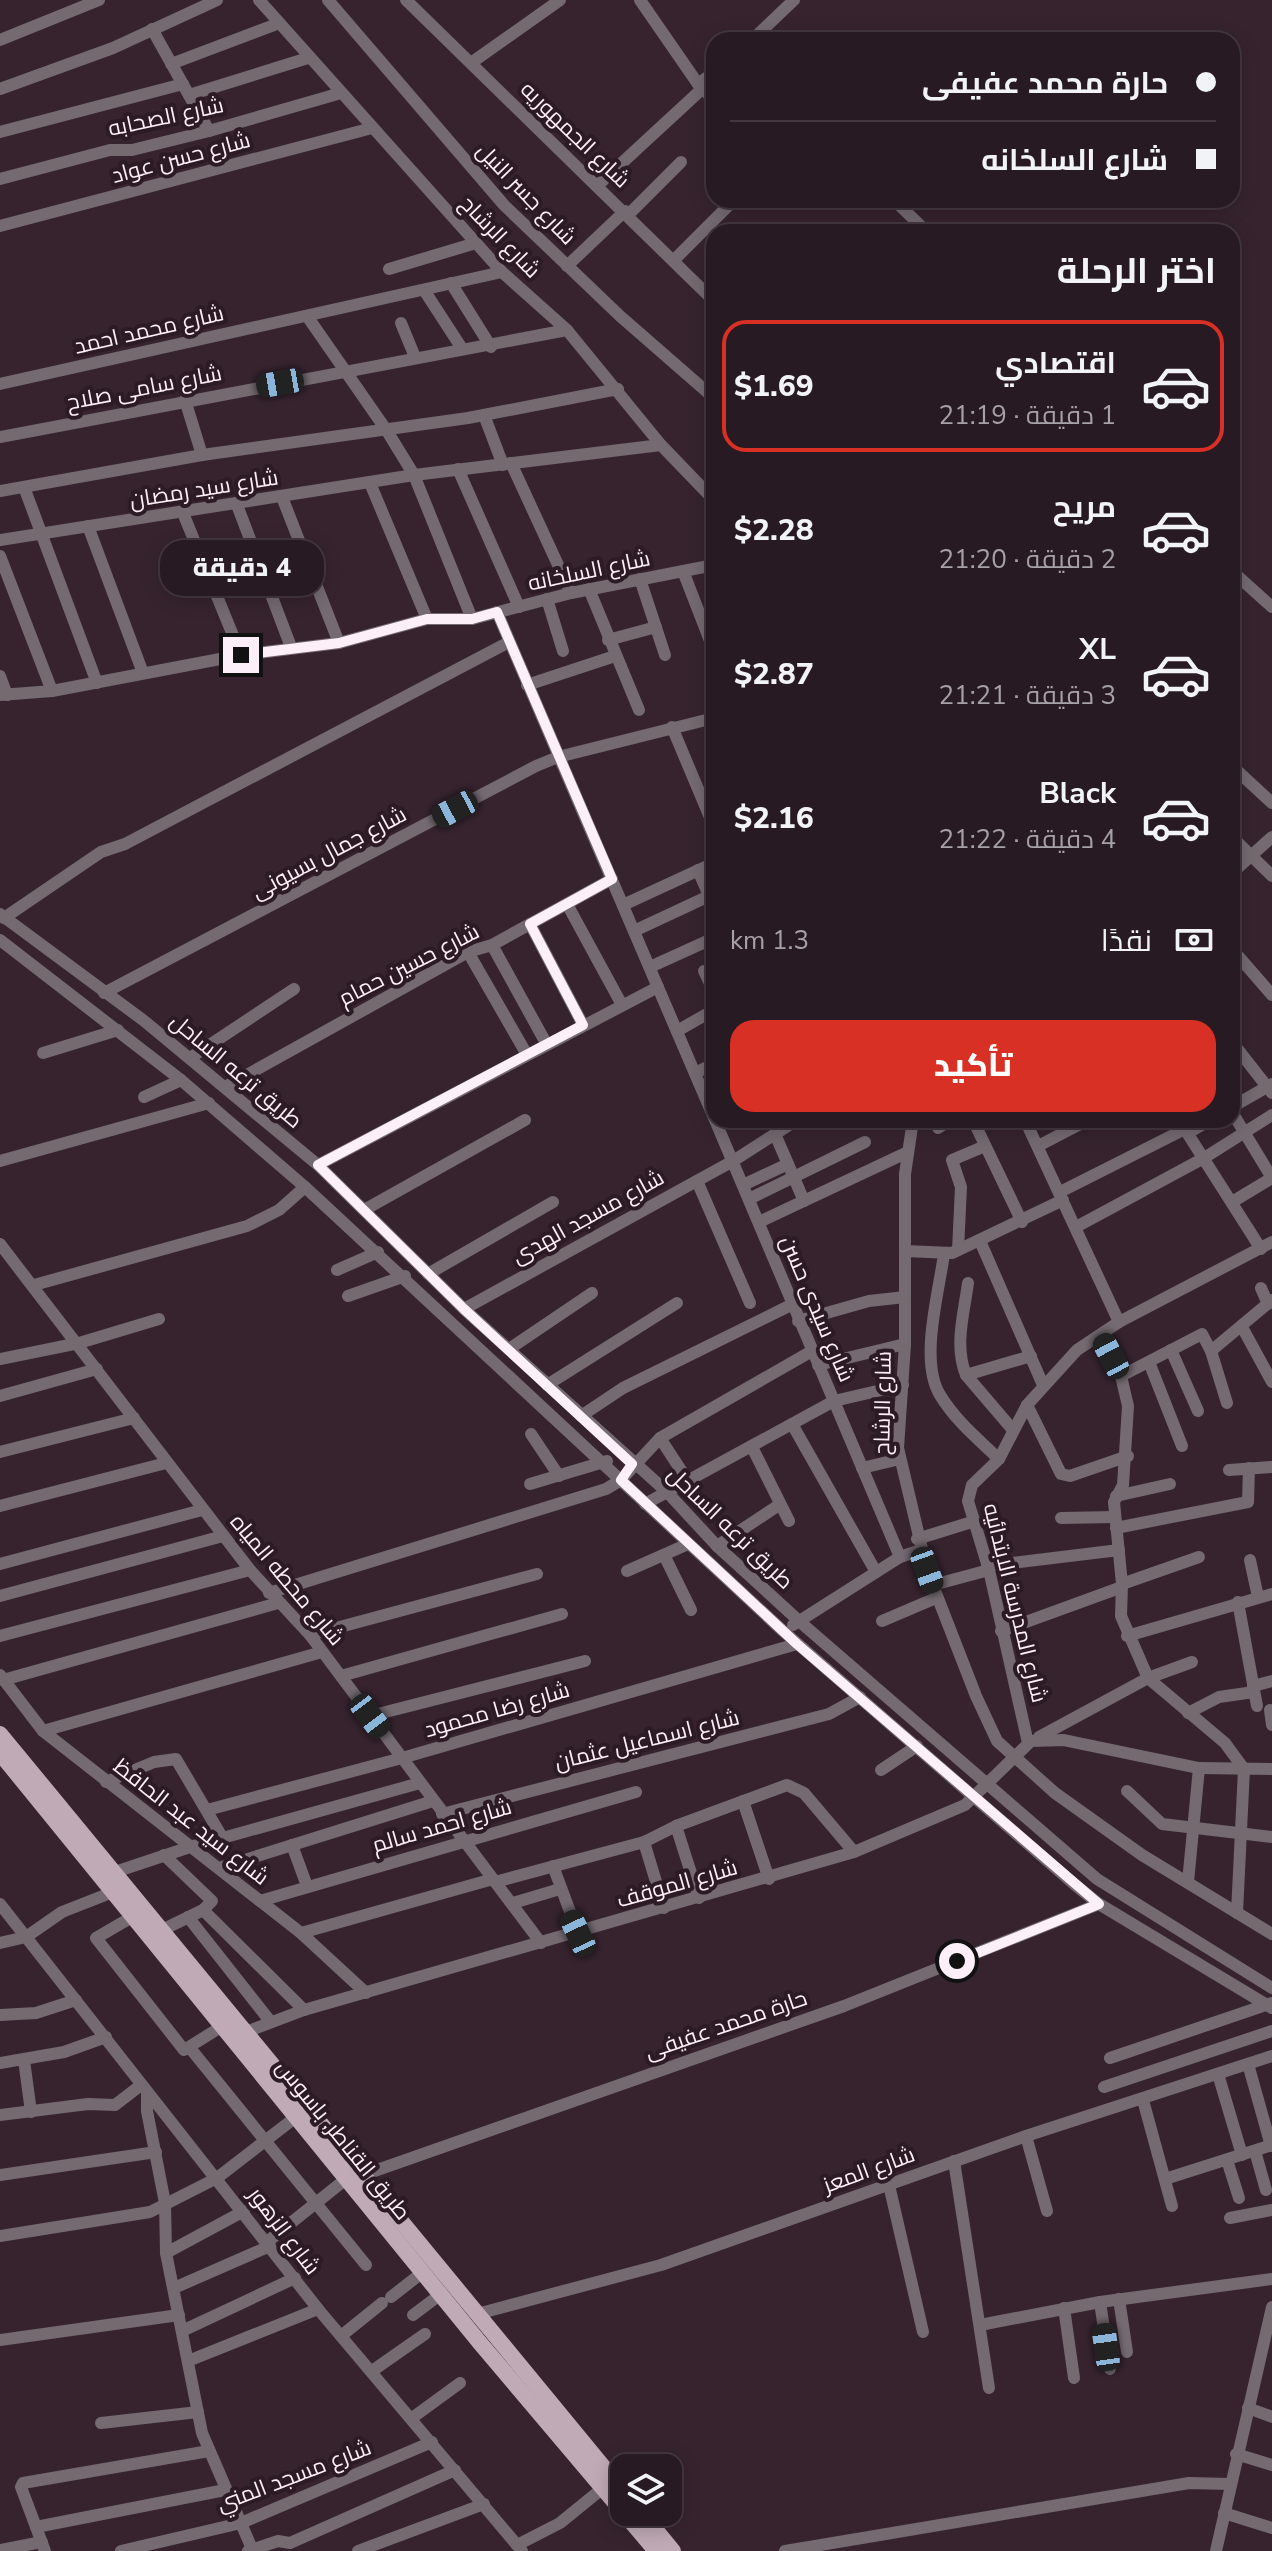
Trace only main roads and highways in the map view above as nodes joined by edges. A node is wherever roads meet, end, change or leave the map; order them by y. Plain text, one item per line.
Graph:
1 (0, 1734) edge
2 (0, 1753) edge
3 (354, 2177) junction
4 (610, 2475) edge
5 (652, 2526) edge
6 (656, 2551) edge
7 (673, 2551) edge

1 - 3 main road, طريق القناطر, باسوس
2 - 3 main road, طريق القناطر, باسوس
3 - 4 main road, طريق القناطر, باسوس
3 - 6 main road, طريق القناطر, باسوس
5 - 7 main road

